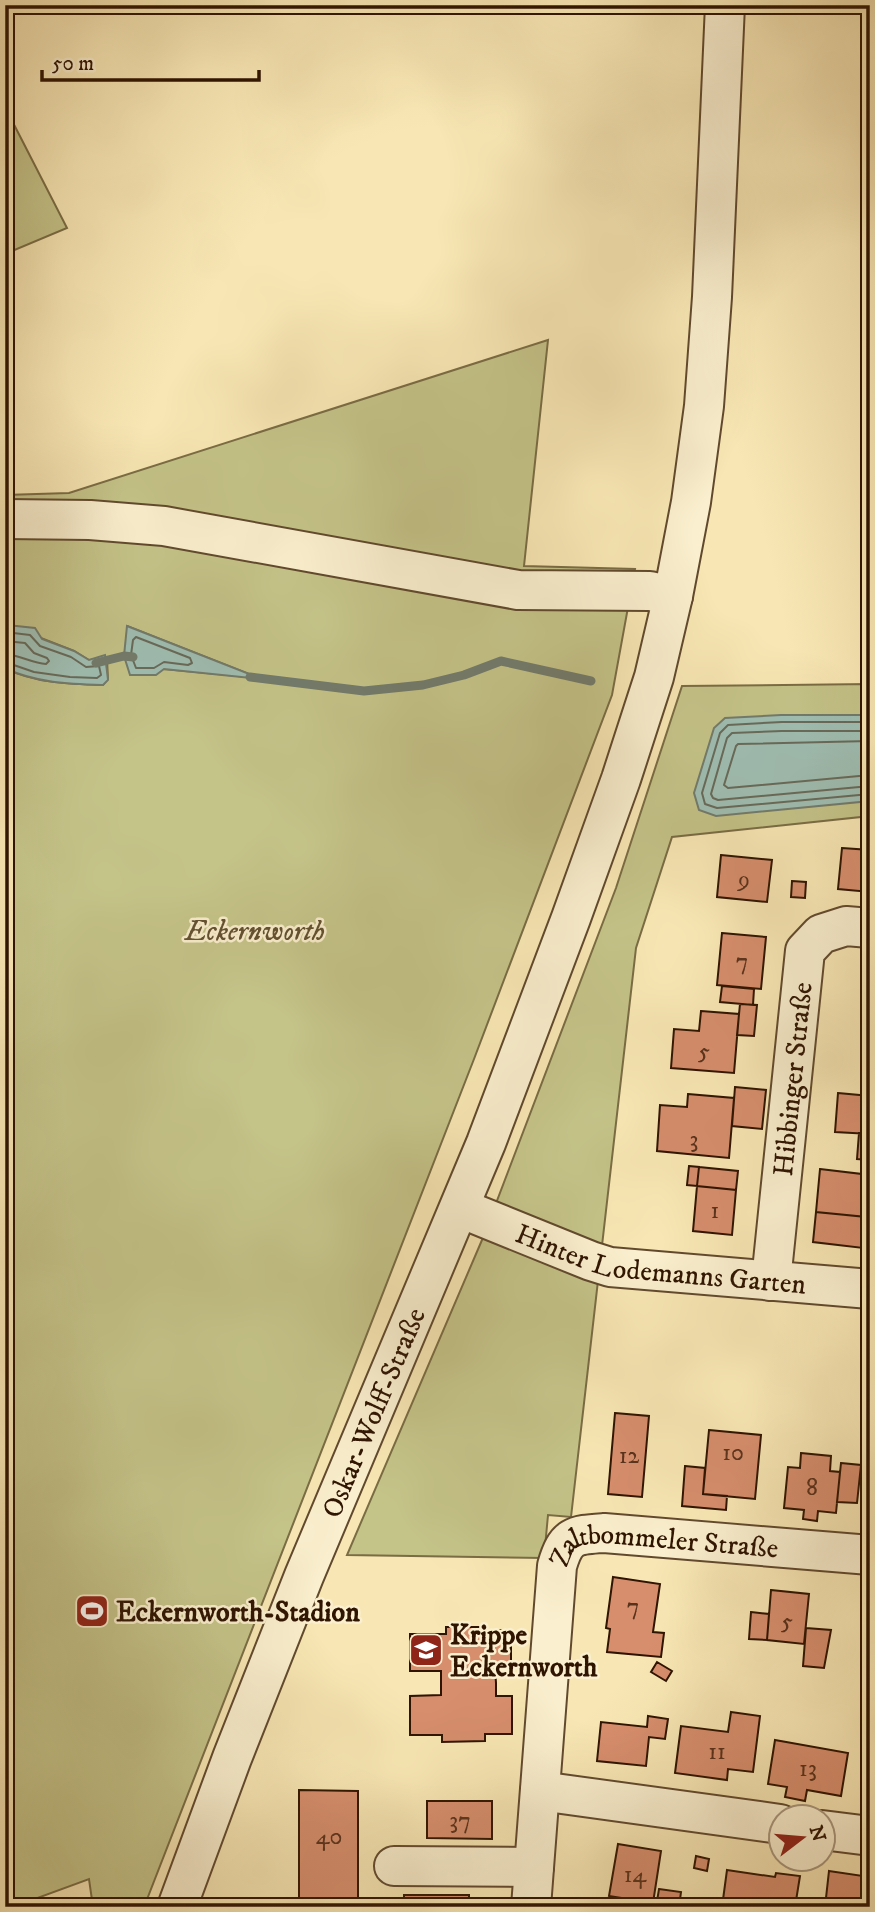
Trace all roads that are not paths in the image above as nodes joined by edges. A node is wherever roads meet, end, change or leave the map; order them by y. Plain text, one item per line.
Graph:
1 (725, 5) edge
2 (5, 519) edge
3 (673, 596) junction
4 (870, 928) edge
5 (460, 1208) junction
6 (771, 1280) junction
7 (870, 1289) edge
8 (870, 1555) edge
9 (540, 1791) junction
10 (766, 1822) edge
11 (836, 1832) edge
12 (870, 1836) edge
13 (394, 1866) dead end
14 (534, 1867) junction
15 (177, 1907) edge
16 (531, 1907) edge

1 - 3 street, Oskar-Wolff-Straße
2 - 3 street
3 - 5 street, Oskar-Wolff-Straße
4 - 6 street, Hibbinger Straße
5 - 6 street, Hinter Lodemanns Garten
5 - 15 street, Oskar-Wolff-Straße
6 - 7 street, Hinter Lodemanns Garten
8 - 9 street, Zaltbommeler Straße
9 - 10 street
9 - 14 street
11 - 12 street
13 - 14 street
14 - 16 street

